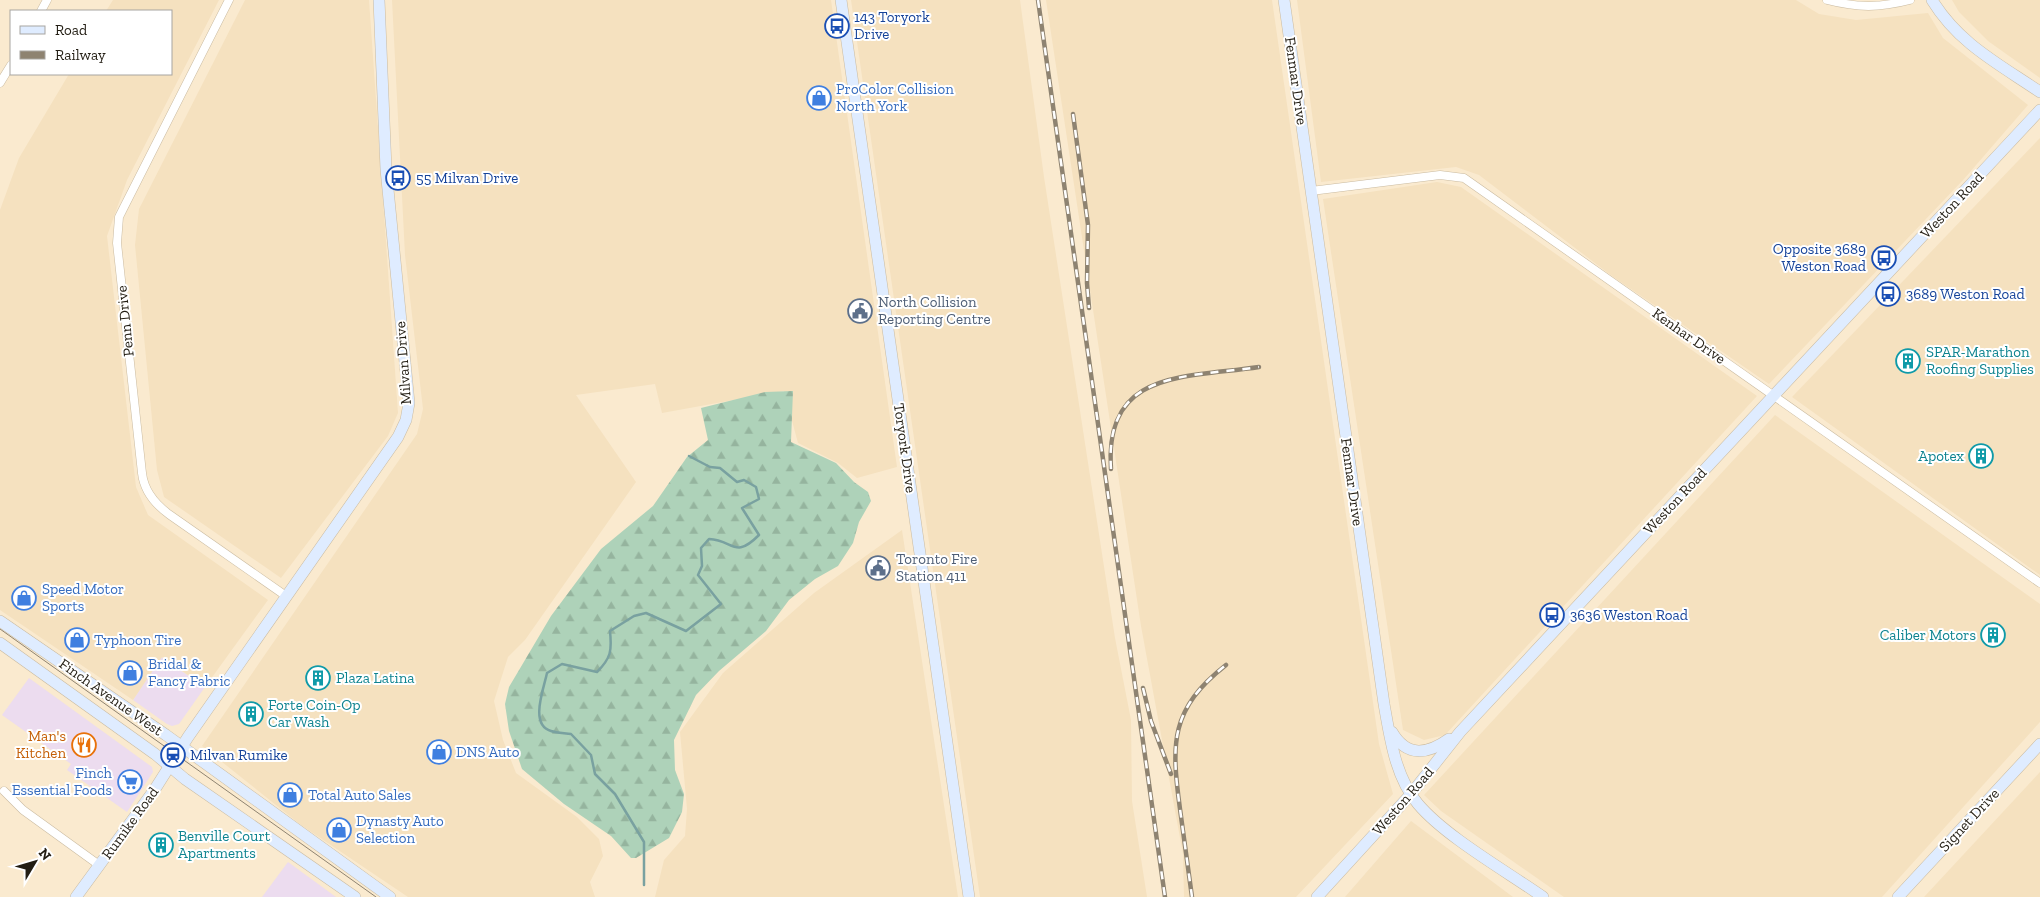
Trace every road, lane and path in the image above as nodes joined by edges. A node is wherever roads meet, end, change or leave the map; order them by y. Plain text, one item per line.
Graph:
1 (229, 0) edge
2 (378, 0) edge
3 (841, 0) edge
4 (1284, 0) edge
5 (1827, 0) edge
6 (1910, 0) edge
7 (1932, 0) edge
8 (37, 1) edge
9 (44, 5) edge
10 (10, 66) edge
11 (0, 83) edge
12 (2040, 92) edge
13 (2040, 110) edge
14 (1311, 191) junction
15 (1773, 396) junction
16 (2040, 582) edge
17 (286, 596) junction
18 (0, 621) edge
19 (0, 643) edge
20 (1388, 723) junction
21 (1460, 732) junction
22 (2040, 744) edge
23 (181, 747) junction
24 (169, 766) junction
25 (4, 791) dead end
26 (1411, 794) junction
27 (99, 865) junction
28 (76, 897) edge
29 (355, 897) edge
30 (390, 897) edge
31 (969, 897) edge
32 (1317, 897) edge
33 (1543, 897) edge
34 (1898, 897) edge

1 - 17 street, Penn Drive
2 - 17 street, Milvan Drive
3 - 31 street, Toryork Drive
4 - 14 street, Fenmar Drive
5 - 6 street
7 - 12 street
8 - 9 street
10 - 11 street
13 - 15 street, Weston Road
14 - 15 street, Kenhar Drive
14 - 20 street, Fenmar Drive
15 - 16 street, Kenhar Drive
15 - 21 street, Weston Road
17 - 23 street, Milvan Drive
18 - 23 street, Finch Avenue West
19 - 24 street, Finch Avenue West
20 - 21 street
20 - 26 street, Fenmar Drive
21 - 26 street, Weston Road
22 - 34 street, Signet Drive
23 - 24 street, Rumike Road
23 - 30 street, Finch Avenue West
24 - 27 street, Rumike Road
24 - 29 street, Finch Avenue West
25 - 27 street
26 - 32 street, Weston Road
26 - 33 street, Fenmar Drive
27 - 28 street, Rumike Road

